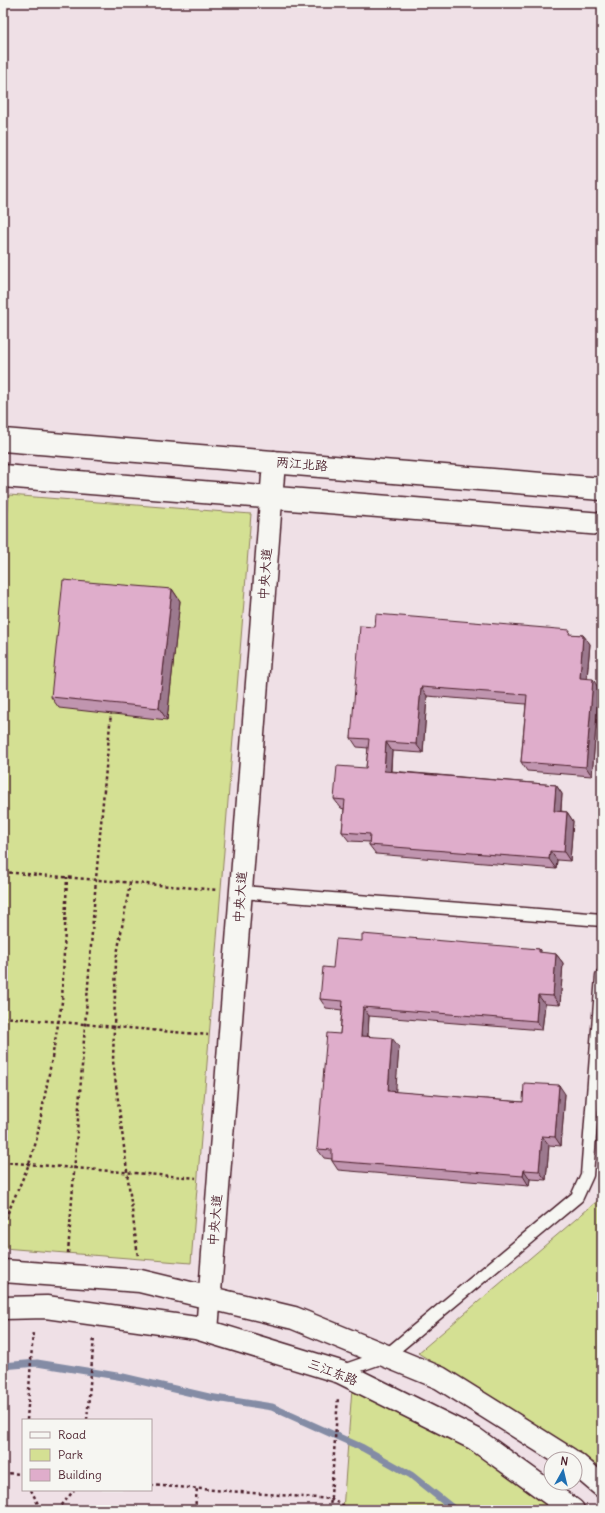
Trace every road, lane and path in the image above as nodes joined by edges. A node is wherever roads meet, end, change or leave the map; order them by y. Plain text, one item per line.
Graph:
1 (3, 440) edge
2 (274, 462) junction
3 (3, 476) edge
4 (602, 489) edge
5 (271, 497) junction
6 (602, 524) edge
7 (111, 713) edge
8 (3, 872) edge
9 (67, 877) junction
10 (96, 879) junction
11 (130, 882) junction
12 (241, 892) junction
13 (602, 920) edge
14 (602, 976) edge
15 (3, 1017) edge
16 (58, 1022) junction
17 (85, 1025) junction
18 (114, 1027) junction
19 (229, 1037) junction
20 (3, 1162) edge
21 (29, 1164) junction
22 (74, 1168) junction
23 (127, 1172) junction
24 (219, 1180) junction
25 (3, 1224) edge
26 (3, 1272) edge
27 (66, 1276) junction
28 (140, 1281) junction
29 (209, 1298) junction
30 (3, 1308) edge
31 (207, 1331) junction
32 (32, 1352) dead end
33 (386, 1356) junction
34 (92, 1360) dead end
35 (340, 1372) junction
36 (27, 1419) edge
37 (87, 1419) edge
38 (336, 1424) dead end
39 (556, 1451) edge
40 (583, 1470) edge
41 (3, 1473) edge
42 (22, 1474) edge
43 (152, 1485) edge
44 (602, 1486) edge
45 (197, 1488) junction
46 (32, 1491) edge
47 (73, 1491) edge
48 (330, 1499) junction
49 (41, 1510) edge
50 (58, 1510) edge
51 (195, 1510) edge
52 (330, 1510) edge
53 (353, 1510) edge
54 (573, 1510) edge

1 - 2 street, 两江北路
2 - 4 street, 两江北路
2 - 5 street, 中央大道
3 - 5 street
5 - 6 street
5 - 12 street, 中央大道
7 - 10 path
8 - 9 path
9 - 10 path
9 - 16 path
10 - 11 path
10 - 17 path
11 - 12 path
11 - 18 path
12 - 13 lane
12 - 19 street, 中央大道
14 - 33 lane
15 - 16 path
16 - 17 path
16 - 21 path
17 - 18 path
17 - 22 path
18 - 19 path
18 - 23 path
19 - 24 street, 中央大道
20 - 21 path
21 - 22 path
21 - 25 path
22 - 23 path
22 - 27 path
23 - 24 path
23 - 28 path
24 - 29 street, 中央大道
26 - 27 street
27 - 28 street
28 - 29 street
29 - 31 street, 中央大道
29 - 33 street
30 - 31 street, 三江东路
31 - 35 street, 三江东路
32 - 36 path
33 - 35 lane
33 - 39 street
34 - 37 path
35 - 54 street, 三江东路
38 - 48 path
40 - 44 street
41 - 42 path
43 - 45 path
45 - 48 path
45 - 51 path
46 - 49 path
47 - 50 path
48 - 52 path
48 - 53 path

